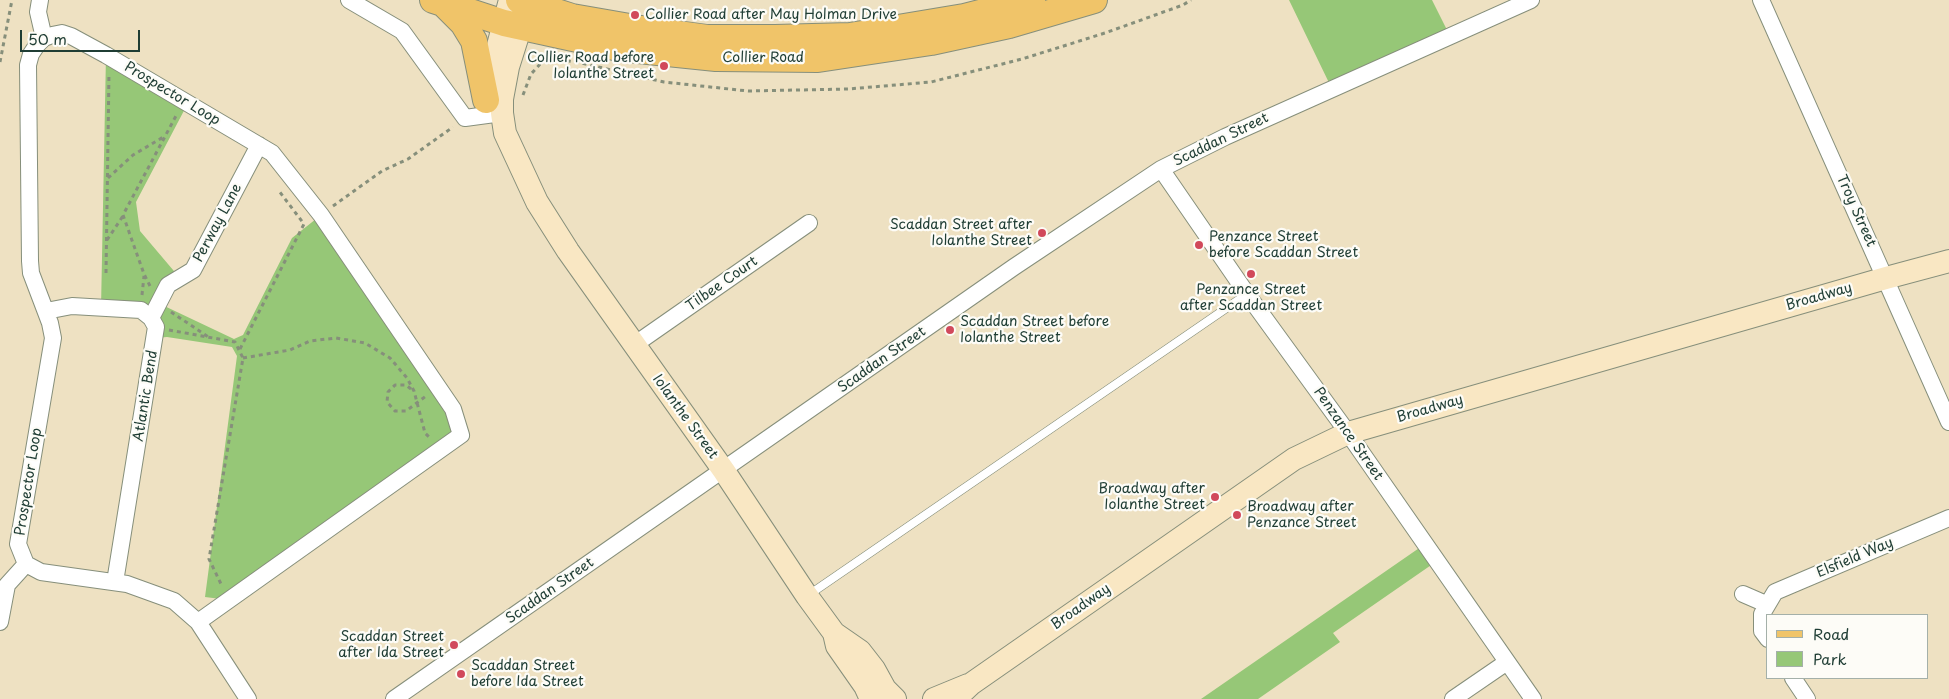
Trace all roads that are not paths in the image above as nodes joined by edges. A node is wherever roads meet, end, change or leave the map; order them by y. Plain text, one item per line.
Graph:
1 (40, 0) edge
2 (349, 0) edge
3 (1032, 0) edge
4 (1094, 0) edge
5 (1531, 0) edge
6 (1761, 0) edge
7 (439, 3) edge
8 (517, 10) edge
9 (44, 38) junction
10 (485, 112) junction
11 (259, 145) junction
12 (1161, 169) junction
13 (809, 223) dead end
14 (1949, 261) edge
15 (1886, 278) junction
16 (1247, 294) junction
17 (46, 311) junction
18 (152, 315) junction
19 (634, 345) junction
20 (1949, 422) edge
21 (1348, 433) junction
22 (724, 471) junction
23 (1949, 518) edge
24 (26, 564) junction
25 (115, 582) junction
26 (1743, 594) dead end
27 (807, 596) junction
28 (1766, 604) junction
29 (0, 622) edge
30 (198, 622) junction
31 (834, 633) junction
32 (1766, 636) edge
33 (1507, 662) junction
34 (1794, 679) edge
35 (971, 684) junction
36 (248, 699) edge
37 (394, 699) edge
38 (871, 699) edge
39 (895, 699) edge
40 (934, 699) edge
41 (955, 699) edge
42 (1453, 699) edge
43 (1532, 699) edge
44 (1807, 699) edge

1 - 9 street
2 - 10 street
3 - 8 main road, Collier Road
4 - 8 main road, Collier Road
5 - 12 street, Scaddan Street
6 - 15 street, Troy Street
7 - 8 main road, Collier Road
7 - 10 main road
8 - 10 street, Iolanthe Street
9 - 11 street, Prospector Loop
9 - 17 street, Prospector Loop
10 - 19 street, Iolanthe Street
11 - 18 street, Perway Lane
11 - 30 street, Prospector Loop
12 - 16 street, Penzance Street
12 - 22 street, Scaddan Street
13 - 19 street, Tilbee Court
14 - 15 street, Broadway
15 - 20 street, Troy Street
15 - 21 street, Broadway
16 - 21 street, Penzance Street
16 - 27 lane
17 - 18 street
17 - 24 street, Prospector Loop
18 - 25 street, Atlantic Bend
19 - 22 street, Iolanthe Street
21 - 33 street, Penzance Street
21 - 35 street, Broadway
22 - 27 street, Iolanthe Street
22 - 37 street, Scaddan Street
23 - 28 street, Elsfield Way
24 - 25 street
24 - 29 street
25 - 30 street
26 - 28 street
27 - 31 street, Iolanthe Street
28 - 32 street
30 - 36 street
31 - 38 street, Iolanthe Street
31 - 39 street, Iolanthe Street
33 - 42 street
33 - 43 street, Penzance Street
34 - 44 street
35 - 40 street, Broadway
35 - 41 street, Broadway

